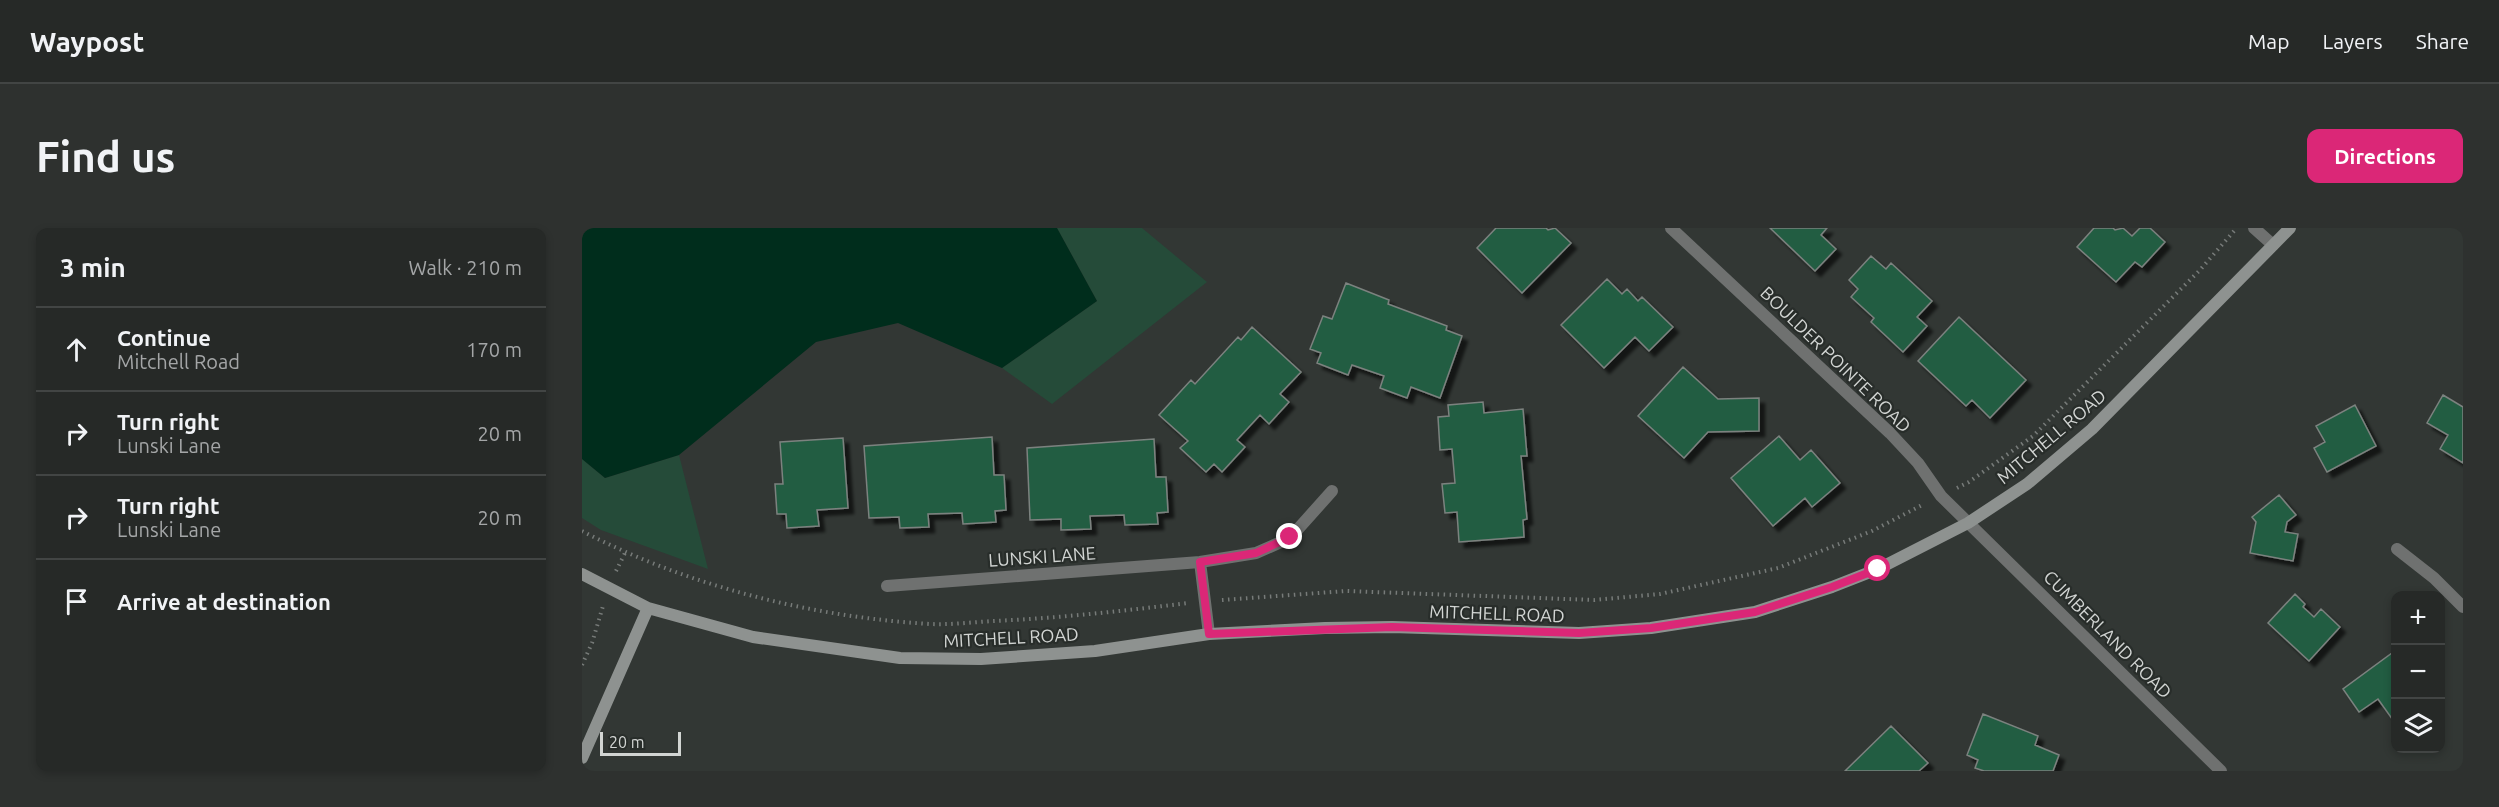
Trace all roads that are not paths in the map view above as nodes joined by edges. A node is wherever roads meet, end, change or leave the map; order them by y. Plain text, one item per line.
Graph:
1 (1671, 228) edge
2 (2254, 228) edge
3 (2290, 228) edge
4 (2273, 245) junction
5 (1332, 491) dead end
6 (1968, 523) junction
7 (2397, 549) dead end
8 (1200, 562) junction
9 (582, 574) edge
10 (887, 586) dead end
11 (2463, 607) edge
12 (648, 608) junction
13 (1209, 634) junction
14 (582, 758) edge
15 (2221, 771) edge

1 - 6 street, BOULDER POINTE ROAD
2 - 4 street
3 - 4 main road, MITCHELL ROAD
4 - 6 main road, MITCHELL ROAD
5 - 8 street, LUNSKI LANE
6 - 13 main road, MITCHELL ROAD
6 - 15 street, CUMBERLAND ROAD
7 - 11 street
8 - 10 street, LUNSKI LANE
8 - 13 street
9 - 12 main road, MITCHELL ROAD
12 - 13 main road, MITCHELL ROAD
12 - 14 main road

